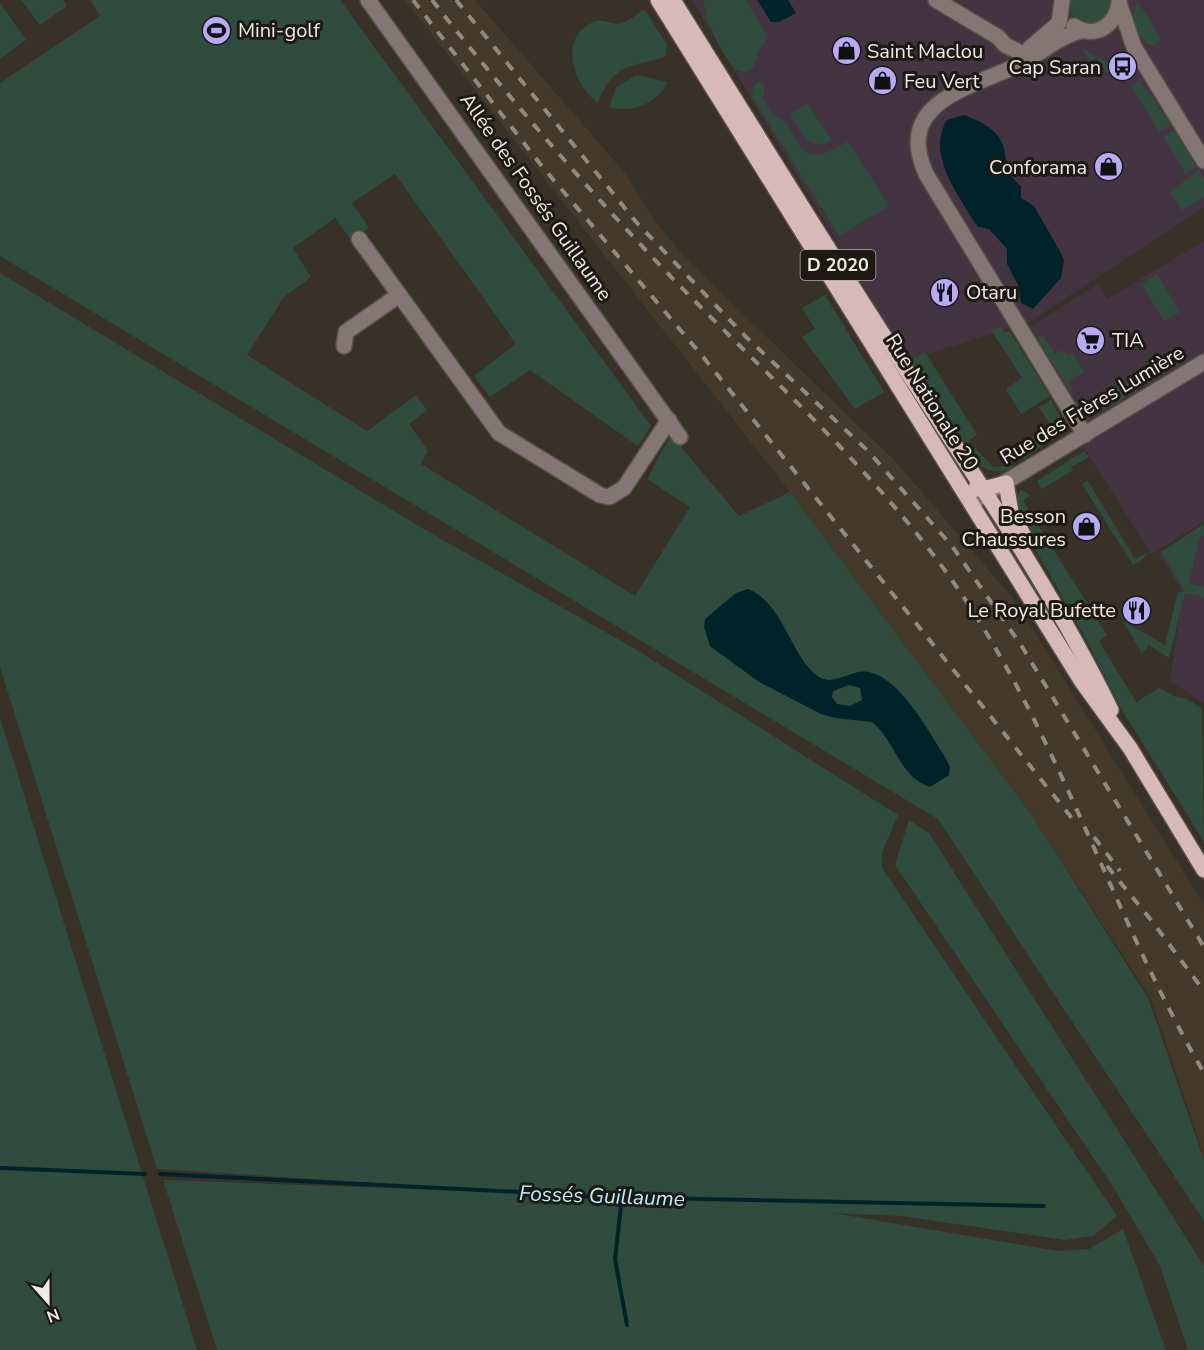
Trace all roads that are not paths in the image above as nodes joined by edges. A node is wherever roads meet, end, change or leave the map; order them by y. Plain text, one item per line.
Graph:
1 (368, 0) edge
2 (658, 0) edge
3 (673, 0) edge
4 (936, 0) edge
5 (1063, 1) edge
6 (1121, 1) edge
7 (1086, 31) junction
8 (1050, 33) junction
9 (998, 37) junction
10 (1134, 47) junction
11 (1026, 56) junction
12 (1204, 161) edge
13 (359, 239) dead end
14 (399, 295) junction
15 (849, 309) junction
16 (344, 346) dead end
17 (1204, 362) edge
18 (669, 420) junction
19 (1085, 435) junction
20 (680, 437) dead end
21 (1006, 483) junction
22 (985, 492) junction
23 (971, 503) junction
24 (1090, 668) junction
25 (1130, 748) junction
26 (1204, 870) edge

1 - 18 street, Allée des Fossés Guillaume
2 - 15 main road, Rue Nationale 20 / D 2020
3 - 22 main road, Rue Nationale 20 / D 2020
4 - 9 street
5 - 7 street
5 - 8 street
6 - 7 street
6 - 10 street
7 - 10 street
7 - 11 street
8 - 9 street
8 - 11 street
9 - 11 street
10 - 12 street
11 - 19 street
13 - 14 street
14 - 16 street
14 - 18 street
15 - 22 main road, D 2020
15 - 23 main road, Rue Nationale 20 / D 2020
17 - 19 street, Rue des Frères Lumière
18 - 20 street, Allée des Fossés Guillaume
19 - 21 street, Rue des Frères Lumière
21 - 22 street, Rue des Frères Lumière
21 - 24 main road, Rue Nationale 20 / D 2020
22 - 23 street, Rue des Frères Lumière
22 - 24 main road, Rue Nationale 20 / D 2020
23 - 25 main road, Rue Nationale 20 / D 2020
24 - 25 main road, Rue Nationale 20 / D 2020
25 - 26 main road, D 2020

